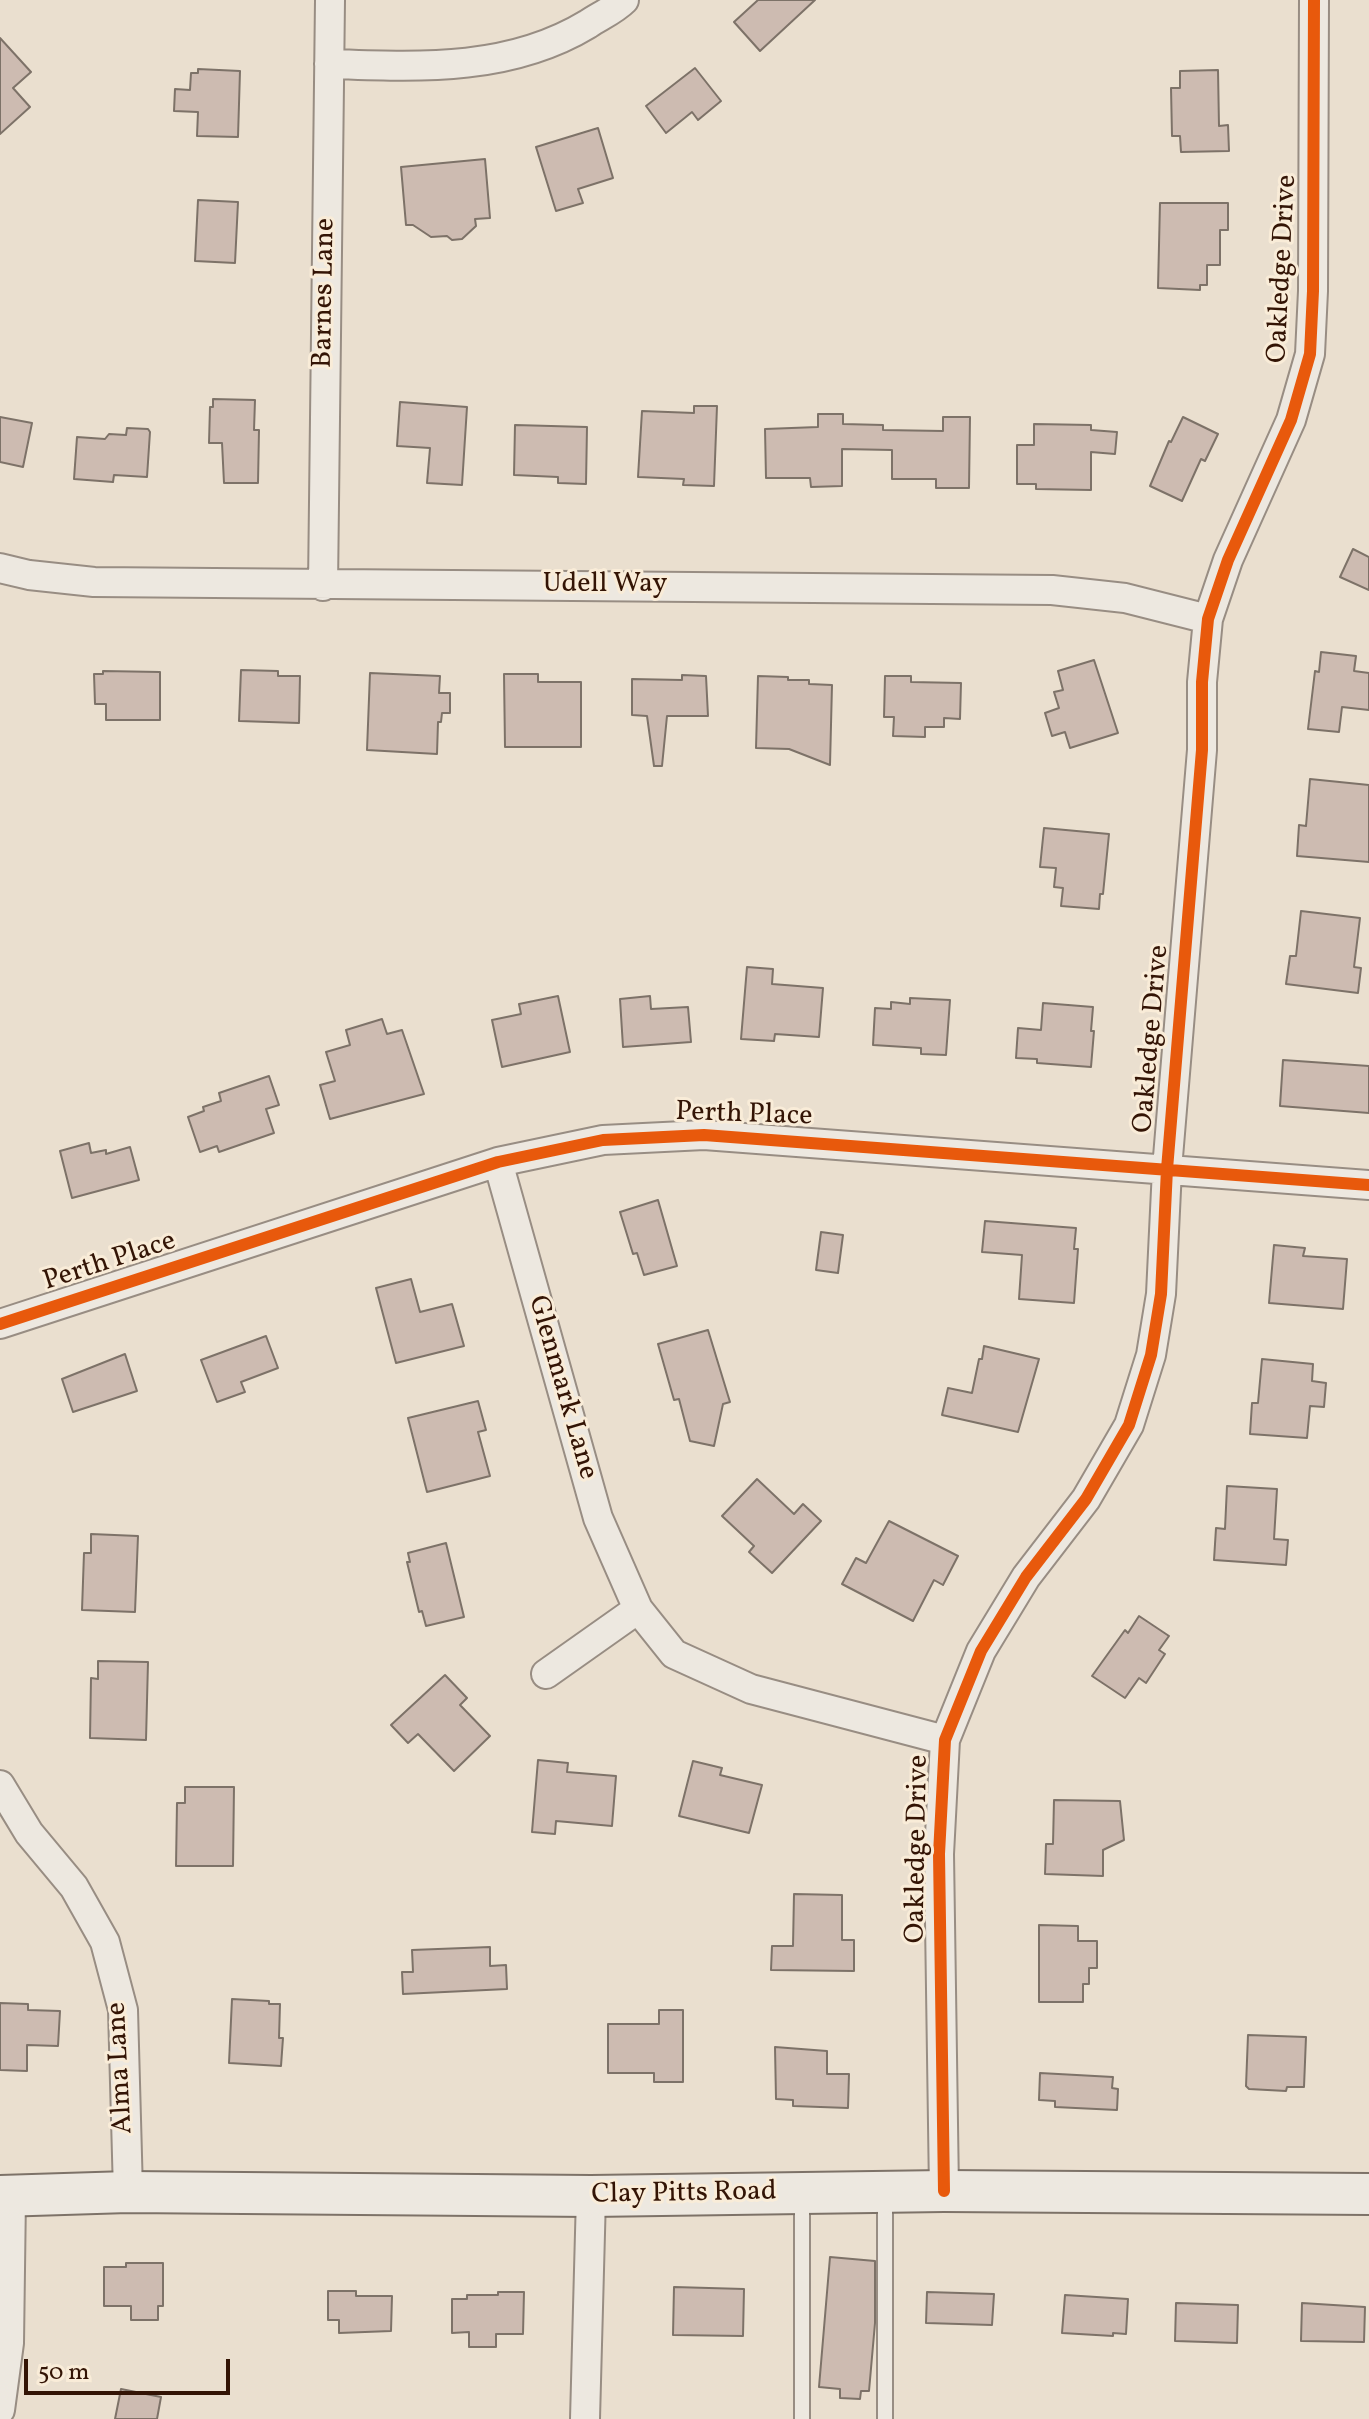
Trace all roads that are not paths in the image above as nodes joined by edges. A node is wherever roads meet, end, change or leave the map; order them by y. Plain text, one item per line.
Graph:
1 (330, 0) edge
2 (624, 0) edge
3 (1314, 0) edge
4 (329, 64) junction
5 (0, 568) edge
6 (323, 586) junction
7 (1208, 619) junction
8 (498, 1162) junction
9 (1167, 1169) junction
10 (1369, 1185) edge
11 (0, 1324) edge
12 (638, 1609) junction
13 (546, 1674) dead end
14 (945, 1740) junction
15 (0, 1785) edge
16 (944, 2191) junction
17 (128, 2192) junction
18 (885, 2192) junction
19 (802, 2193) junction
20 (1369, 2194) edge
21 (6, 2196) edge
22 (591, 2196) junction
23 (0, 2410) edge
24 (585, 2419) edge
25 (802, 2419) edge
26 (885, 2419) edge

1 - 4 street, Barnes Lane
2 - 4 street
3 - 7 street, Oakledge Drive
4 - 6 street, Barnes Lane
5 - 6 street, Udell Way
6 - 7 street, Udell Way
7 - 9 street, Oakledge Drive
8 - 9 street, Perth Place
8 - 11 street, Perth Place
8 - 12 street, Glenmark Lane
9 - 10 street, Perth Place
9 - 14 street, Oakledge Drive
12 - 13 street
12 - 14 street, Glenmark Lane
14 - 16 street, Oakledge Drive
15 - 17 street, Alma Lane
16 - 18 street, Clay Pitts Road
16 - 20 street, Clay Pitts Road
17 - 21 street, Clay Pitts Road
17 - 22 street, Clay Pitts Road
18 - 19 street, Clay Pitts Road
18 - 26 lane
19 - 22 street, Clay Pitts Road
19 - 25 lane
21 - 23 street
22 - 24 street

